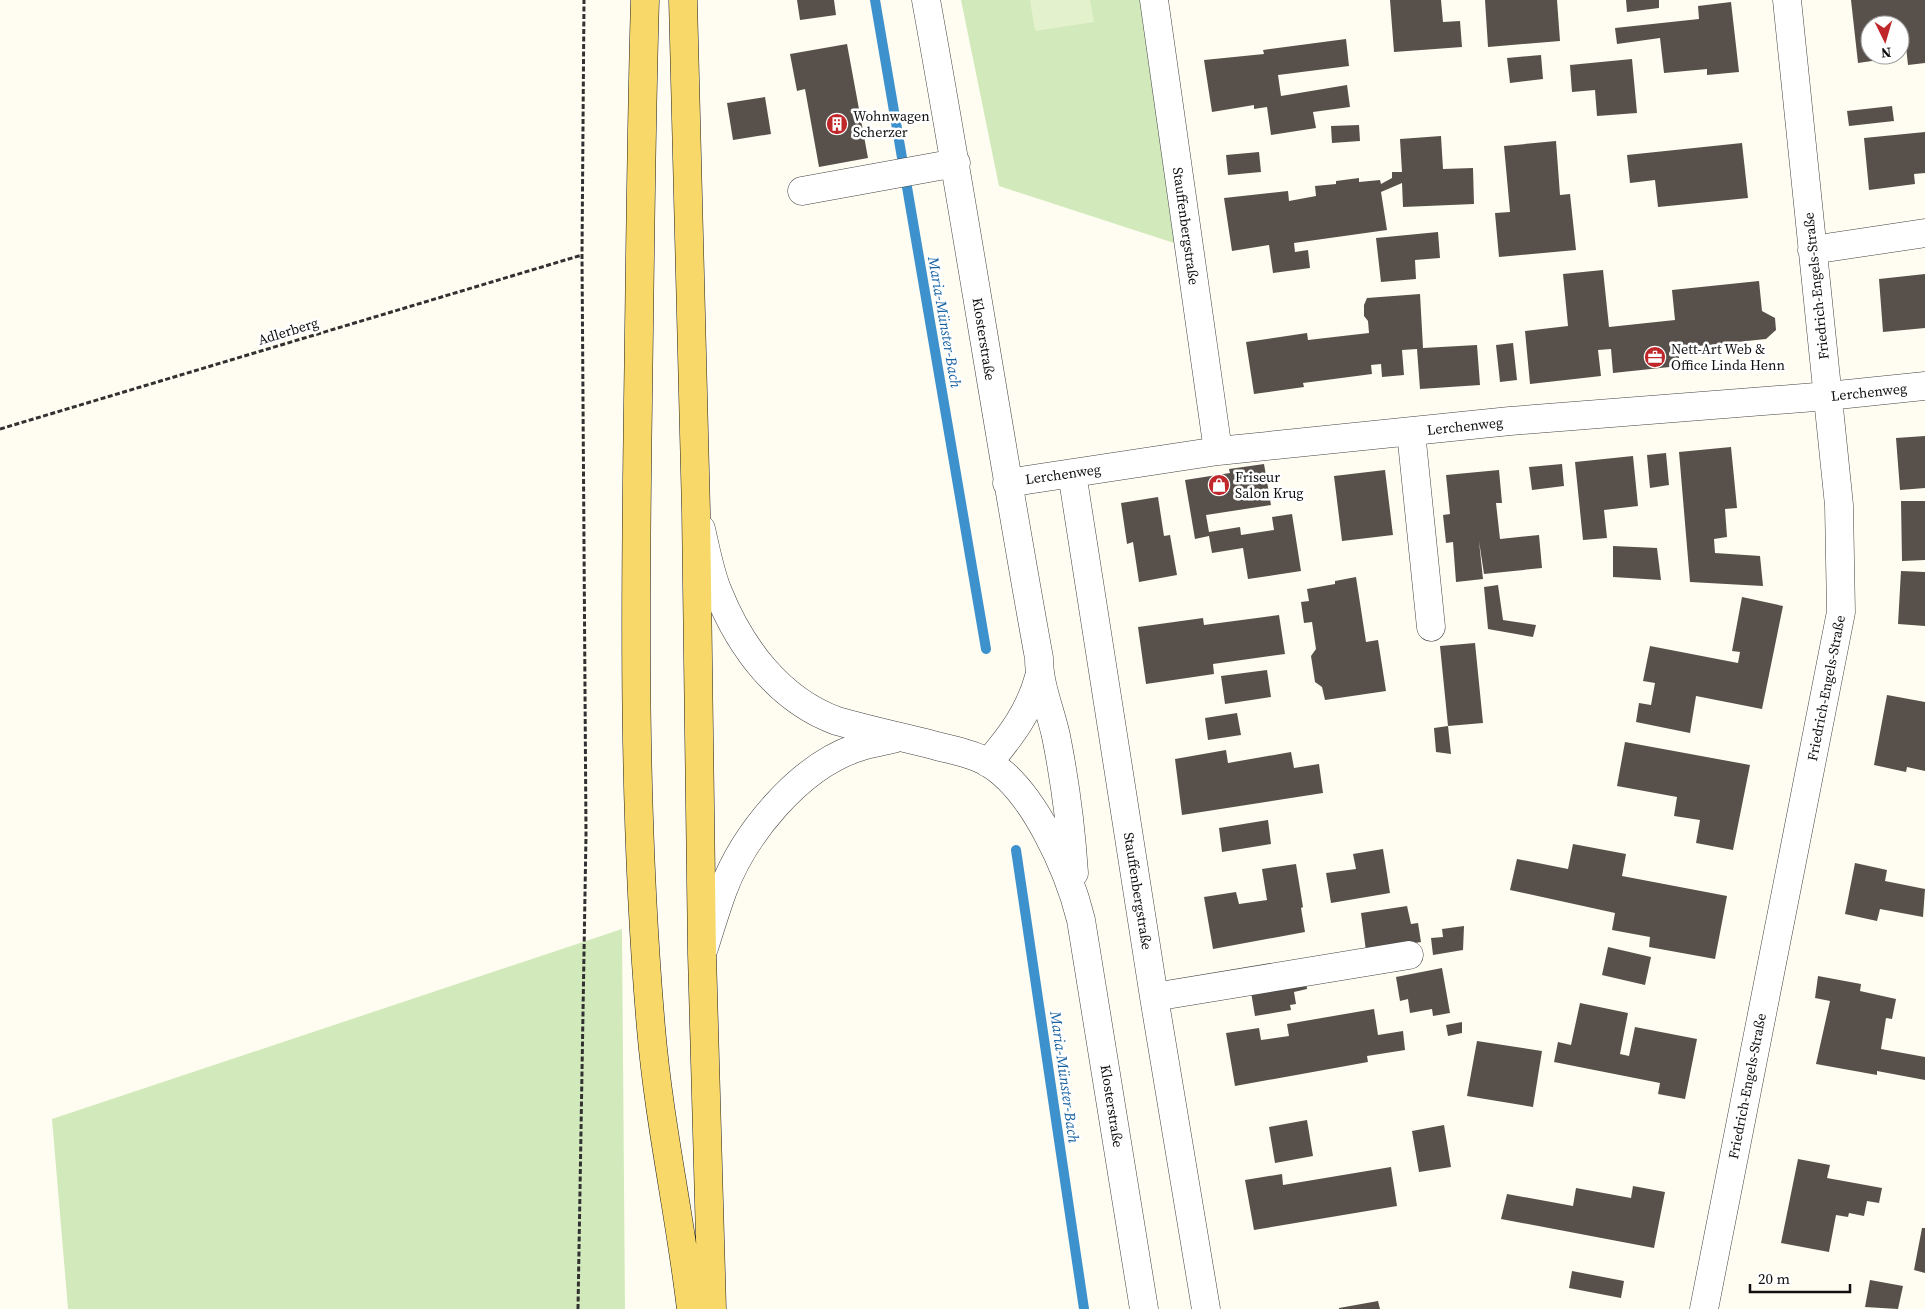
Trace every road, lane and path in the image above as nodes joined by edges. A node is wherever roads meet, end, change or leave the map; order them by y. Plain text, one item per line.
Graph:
1 (584, 0) edge
2 (645, 0) edge
3 (683, 0) edge
4 (926, 0) edge
5 (1154, 0) edge
6 (1787, 0) edge
7 (956, 163) junction
8 (802, 191) dead end
9 (1925, 233) edge
10 (1812, 250) junction
11 (582, 255) junction
12 (1925, 386) edge
13 (1828, 396) junction
14 (0, 429) edge
15 (1411, 432) junction
16 (1218, 451) junction
17 (1072, 474) junction
18 (1007, 482) junction
19 (696, 511) junction
20 (1431, 627) dead end
21 (1039, 677) junction
22 (902, 737) junction
23 (988, 763) junction
24 (1077, 903) junction
25 (702, 954) junction
26 (1409, 955) dead end
27 (1154, 997) junction
28 (578, 1309) edge
29 (691, 1309) edge
30 (712, 1309) edge
31 (1144, 1309) edge
32 (1206, 1309) edge
33 (1704, 1309) edge

1 - 11 path
2 - 29 main road
3 - 19 main road
4 - 7 street, Klosterstraße
5 - 16 street, Stauffenbergstraße
6 - 10 street, Friedrich-Engels-Straße
7 - 8 street
7 - 18 street, Klosterstraße
9 - 10 street
10 - 13 street, Friedrich-Engels-Straße
11 - 14 path, Adlerberg
11 - 28 path
12 - 13 street, Lerchenweg
13 - 15 street, Lerchenweg
13 - 33 street, Friedrich-Engels-Straße
15 - 16 street, Lerchenweg
15 - 20 street
16 - 17 street, Lerchenweg
17 - 18 street, Lerchenweg
17 - 27 street, Stauffenbergstraße
18 - 21 street, Klosterstraße
19 - 22 street, Klosterstraße
19 - 25 main road
21 - 23 street, Klosterstraße
21 - 24 street, Klosterstraße
22 - 23 street, Klosterstraße
22 - 25 street
23 - 24 street, Klosterstraße
24 - 31 street, Klosterstraße
25 - 30 main road
26 - 27 street
27 - 32 street, Stauffenbergstraße

